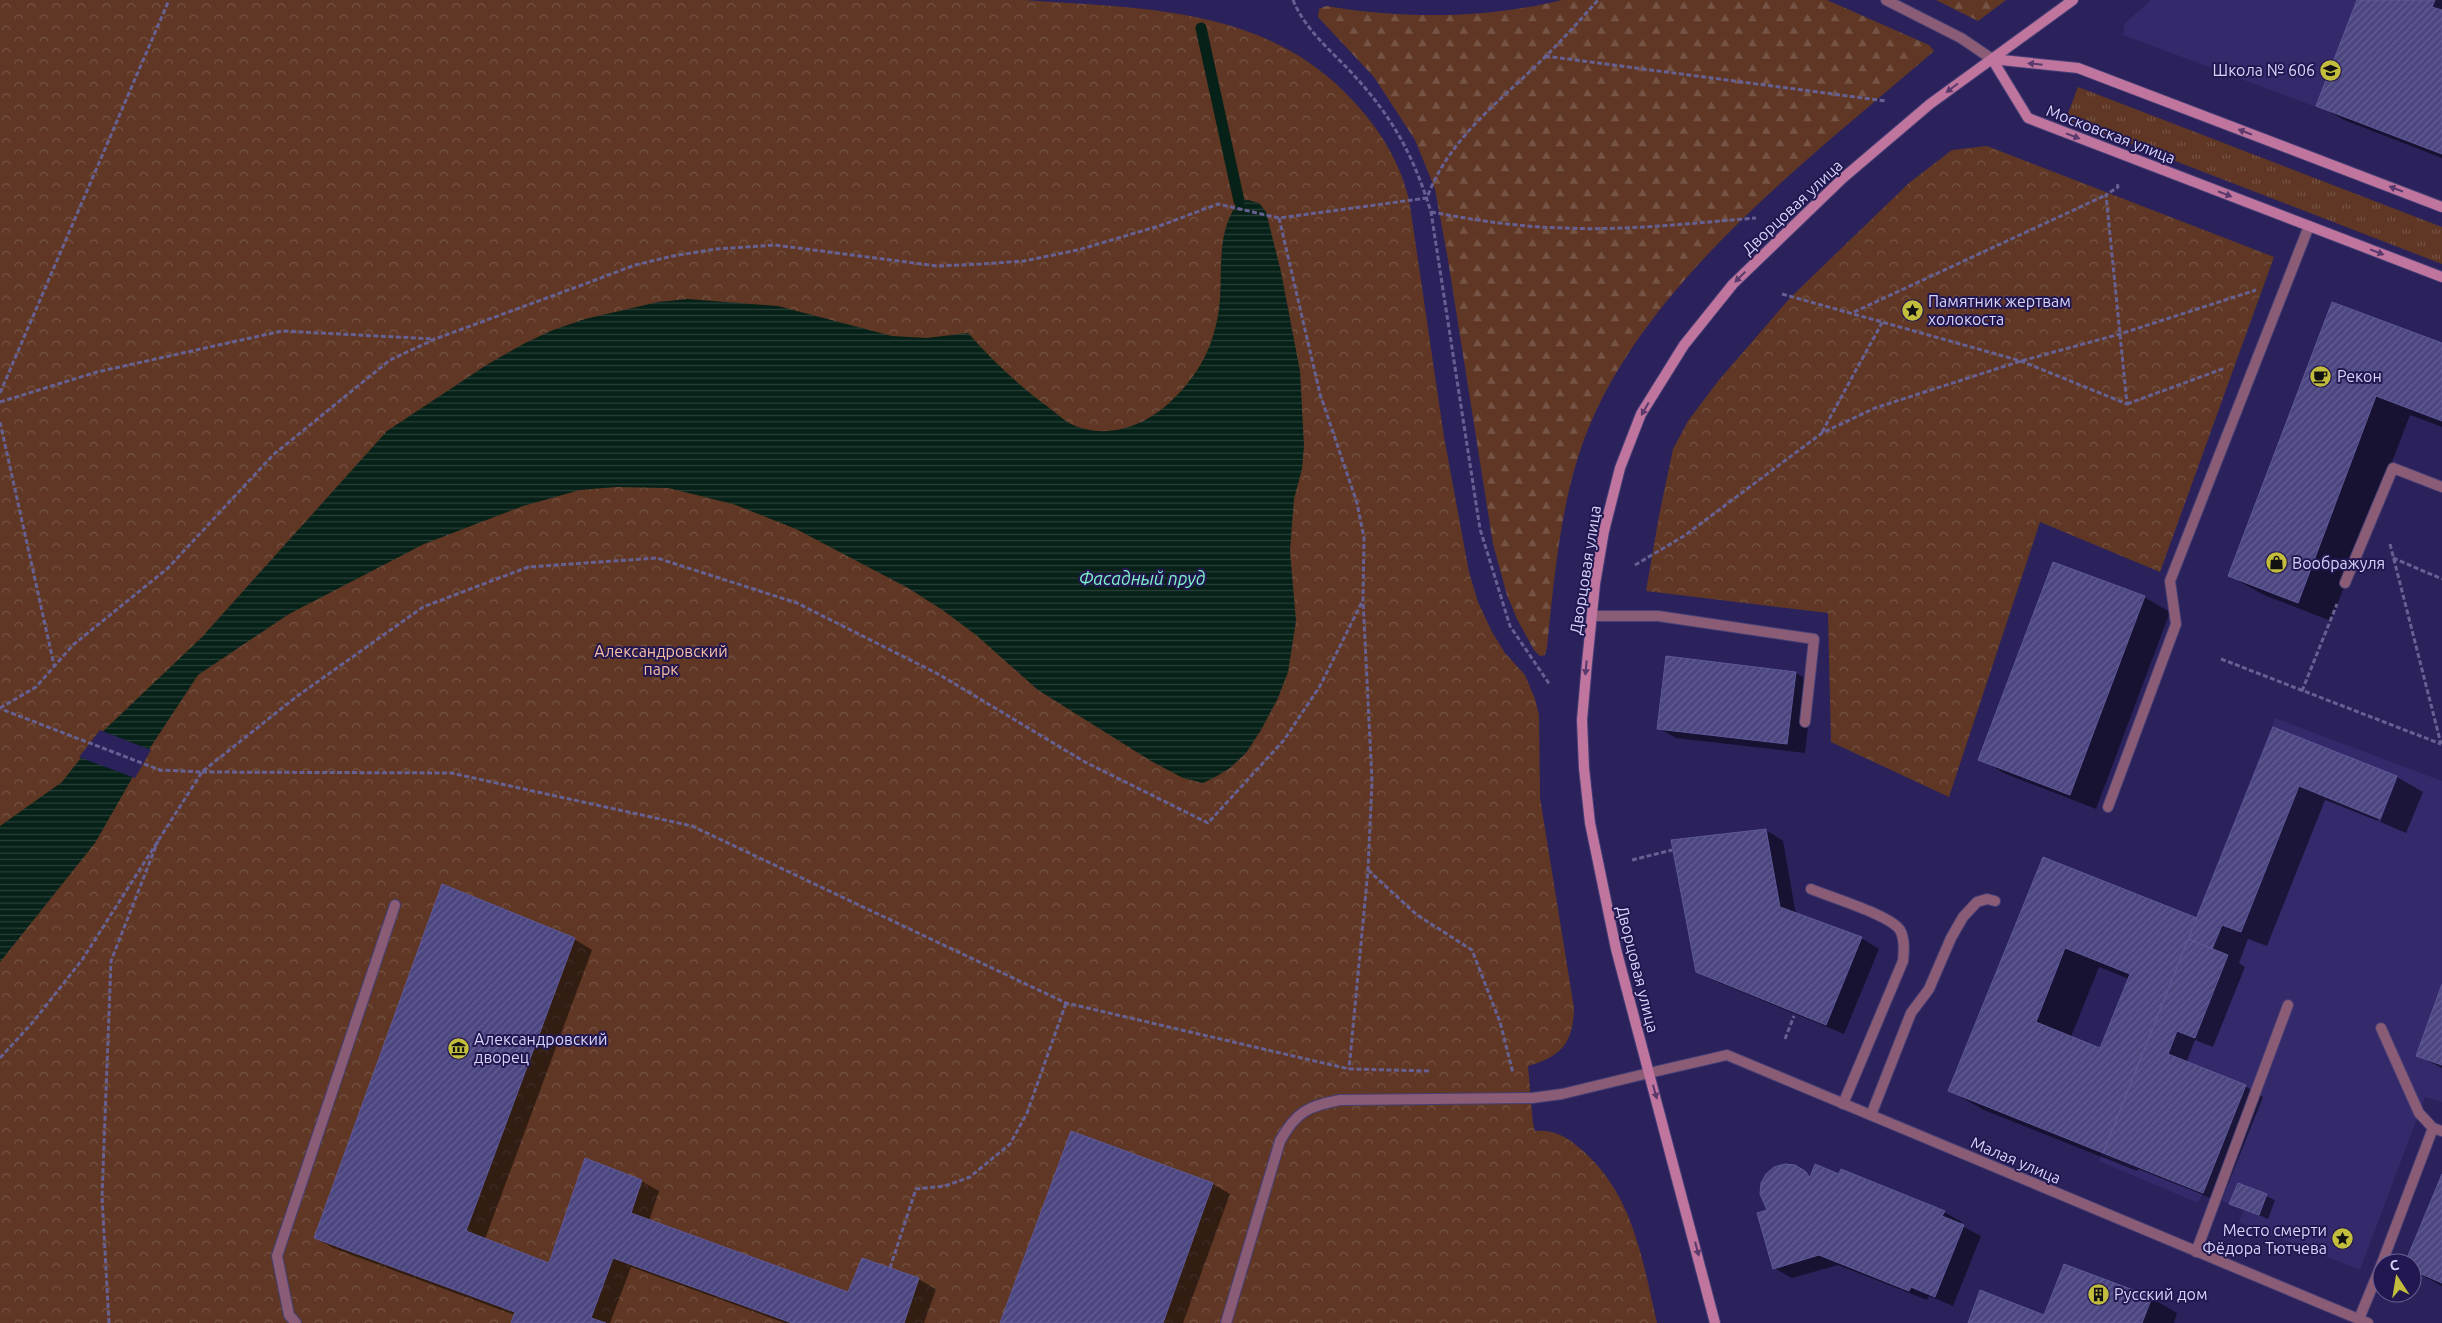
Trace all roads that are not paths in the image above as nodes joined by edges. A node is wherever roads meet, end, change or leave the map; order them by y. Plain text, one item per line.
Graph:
1 (1886, 0) edge
2 (2073, 0) edge
3 (1992, 59) junction
4 (2442, 207) edge
5 (2309, 226) junction
6 (2442, 277) edge
7 (2442, 487) edge
8 (2345, 583) road end
9 (1592, 616) junction
10 (1806, 722) dead end
11 (2108, 807) dead end
12 (1811, 890) dead end
13 (1995, 900) dead end
14 (395, 906) dead end
15 (2288, 1005) dead end
16 (2381, 1028) dead end
17 (1649, 1073) junction
18 (1842, 1104) junction
19 (1871, 1115) junction
20 (2437, 1129) edge
21 (2196, 1252) junction
22 (2386, 1253) edge
23 (2372, 1295) edge
24 (2364, 1321) edge
25 (296, 1323) edge
26 (1226, 1323) edge
27 (1715, 1323) edge

1 - 3 street
2 - 3 main road, Дворцовая улица
4 -> 3 main road
3 -> 5 main road, Московская улица
3 -> 9 main road, Дворцовая улица
5 -> 6 main road, Московская улица
5 - 11 street
7 - 8 street
9 - 10 street
9 -> 17 main road, Дворцовая улица
12 - 18 street
13 - 19 street
14 - 25 street
15 - 21 street
16 - 20 street
17 - 18 street, Малая улица
17 - 26 street, Малая улица
17 -> 27 main road, Дворцовая улица
18 - 19 street, Малая улица
19 - 21 street, Малая улица
20 - 22 street
21 - 24 street, Малая улица
23 - 24 street

